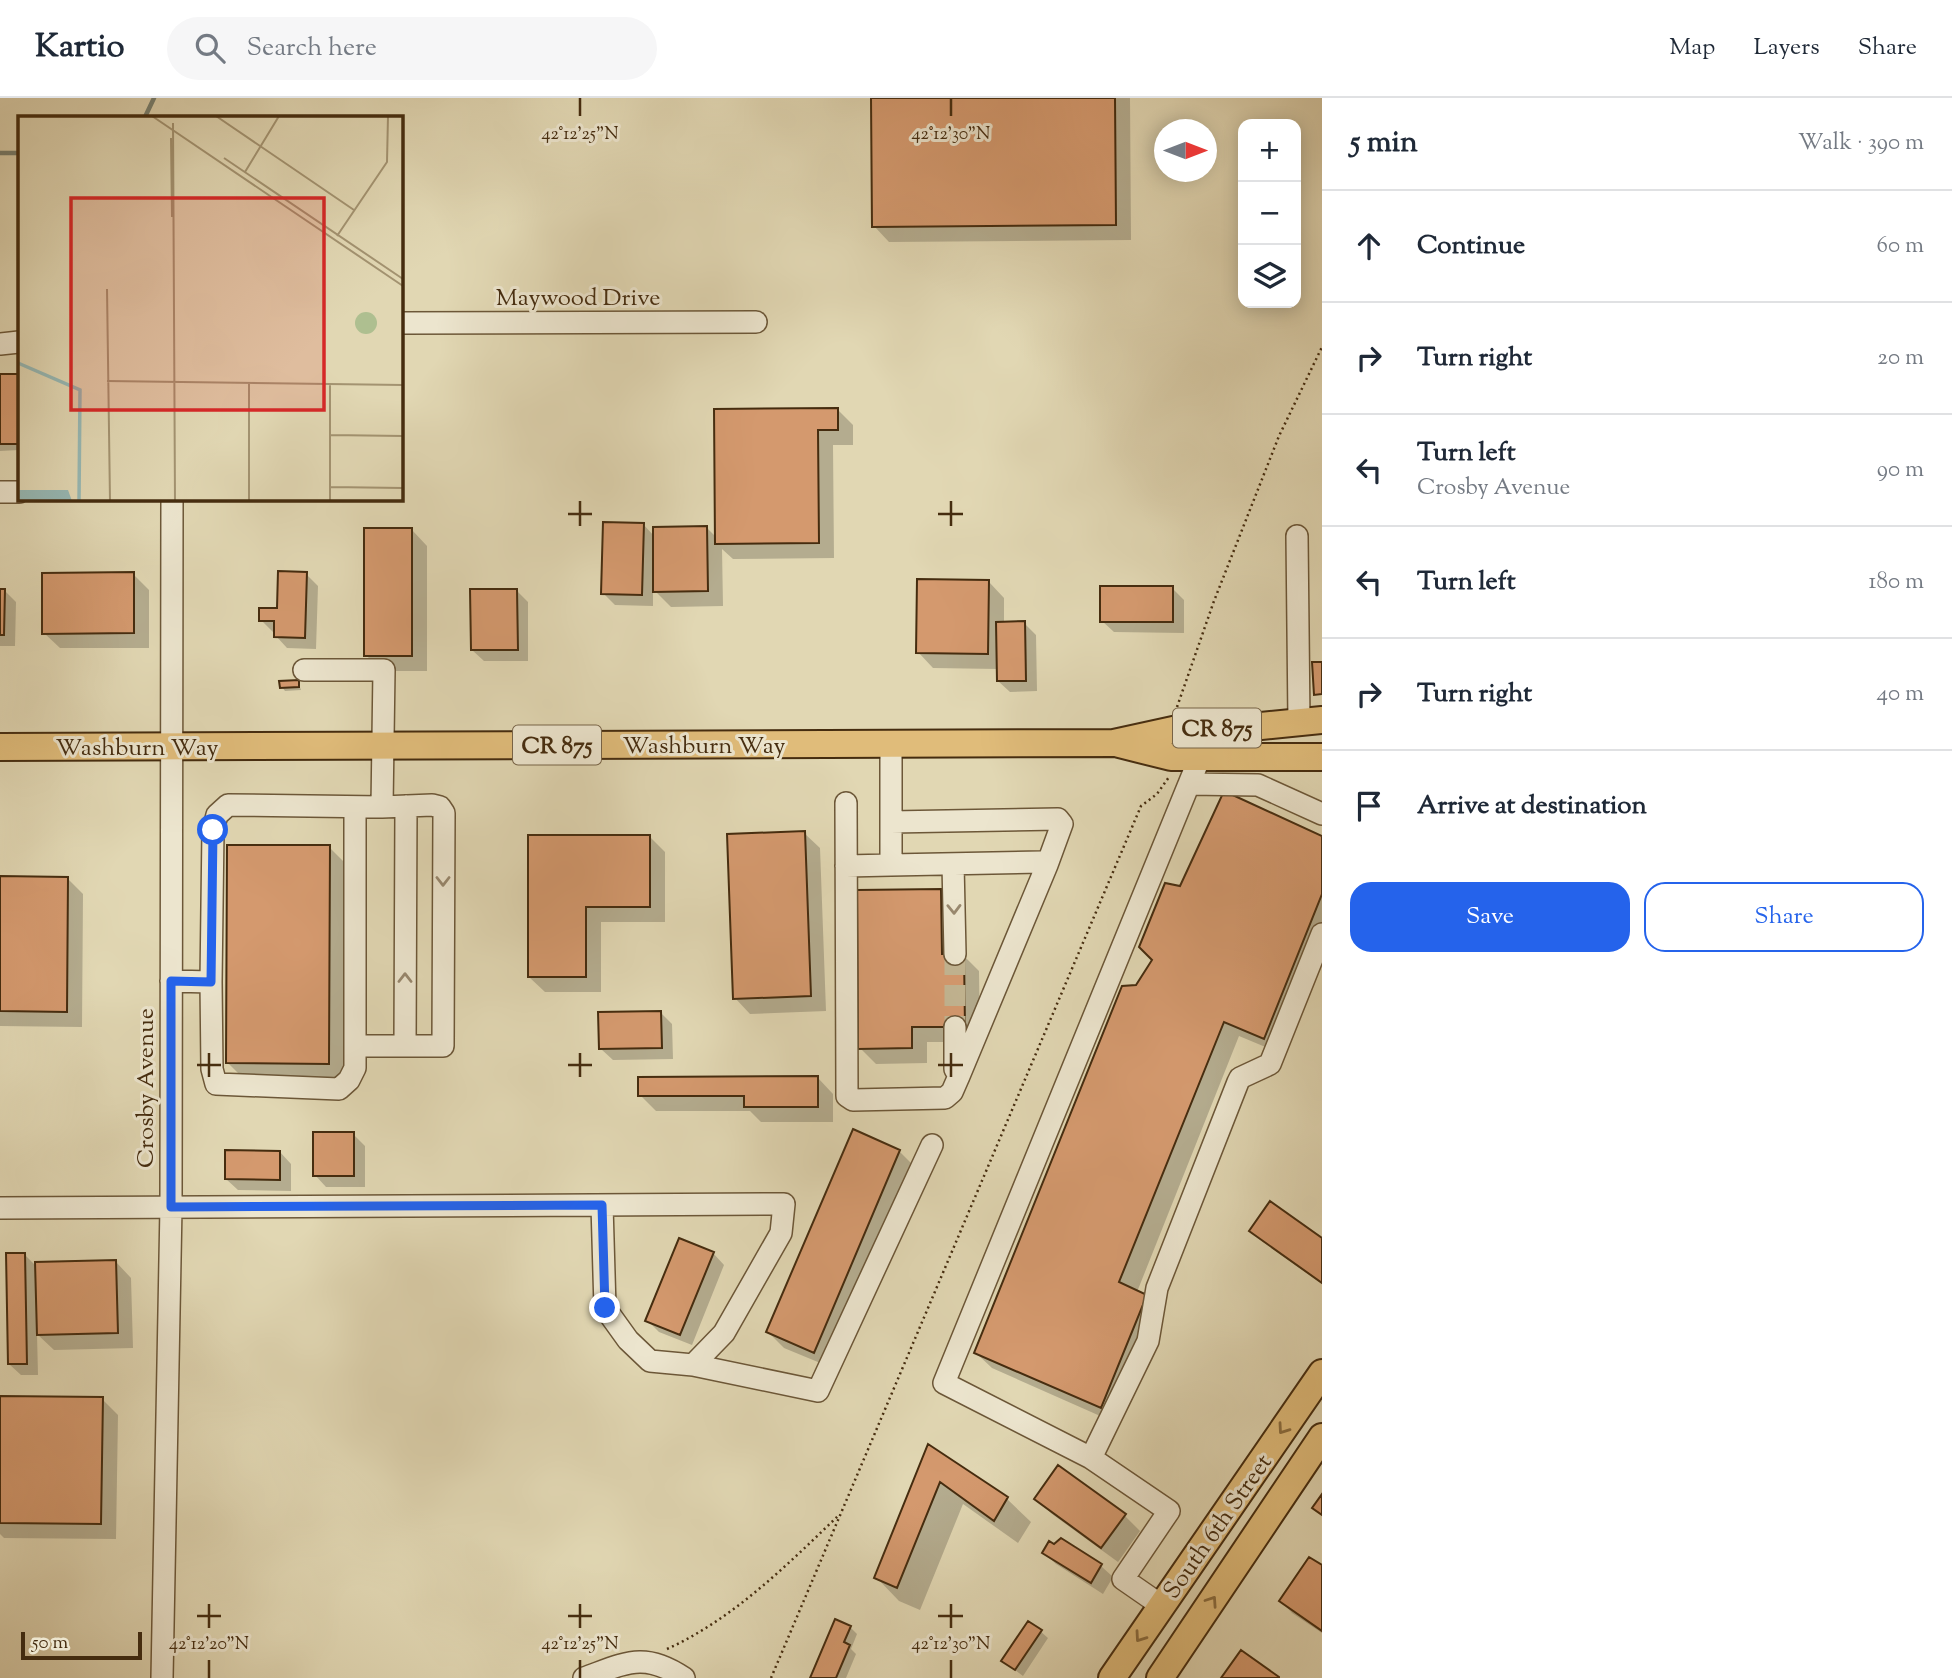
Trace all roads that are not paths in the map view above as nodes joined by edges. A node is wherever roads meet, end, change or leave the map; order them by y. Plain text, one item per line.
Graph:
1 (756, 321) dead end
2 (402, 323) edge
3 (18, 342) edge
4 (0, 344) edge
5 (0, 492) edge
6 (18, 492) edge
7 (172, 500) edge
8 (1297, 536) dead end
9 (304, 670) dead end
10 (1310, 721) edge
11 (1114, 743) junction
12 (891, 744) junction
13 (382, 746) junction
14 (0, 747) edge
15 (171, 747) junction
16 (1319, 756) edge
17 (1200, 757) junction
18 (1189, 784) junction
19 (846, 803) dead end
20 (406, 806) junction
21 (355, 807) junction
22 (382, 807) junction
23 (1322, 814) edge
24 (891, 822) junction
25 (953, 863) junction
26 (891, 865) junction
27 (1047, 865) junction
28 (846, 866) junction
29 (1322, 934) edge
30 (954, 954) tunnel mouth
31 (171, 981) junction
32 (211, 982) junction
33 (954, 1027) tunnel mouth
34 (355, 1046) junction
35 (405, 1046) junction
36 (959, 1076) junction
37 (932, 1145) dead end
38 (602, 1205) junction
39 (171, 1207) junction
40 (0, 1209) edge
41 (693, 1365) junction
42 (1322, 1373) edge
43 (1322, 1437) edge
44 (1091, 1458) junction
45 (1162, 1606) junction
46 (162, 1678) edge
47 (584, 1678) edge
48 (684, 1678) edge
49 (1112, 1678) edge
50 (1160, 1678) edge

1 - 2 street, Maywood Drive
3 - 4 street
5 - 6 street
7 - 15 street, Crosby Avenue
8 - 10 street
9 - 13 street
10 - 11 main road, Washburn Way / CR 875
10 - 17 main road
11 - 12 main road, Washburn Way / CR 875
11 - 17 main road, Washburn Way / CR 875
12 - 13 main road, Washburn Way / CR 875
12 - 24 street
13 - 15 main road, Washburn Way / CR 875
13 - 22 street
14 - 15 main road, Washburn Way / CR 875
15 - 31 street, Crosby Avenue
16 - 17 main road, Washburn Way / CR 875
17 - 18 street
18 - 23 street
18 - 44 street
19 - 28 street
20 - 22 street
35 -> 20 street
20 -> 35 street
21 - 22 street
21 - 32 street
21 - 34 street
24 - 26 street
24 - 27 street
25 - 26 street
25 - 27 street
25 -> 30 street
26 - 28 street
27 - 36 street
28 - 36 street
29 - 44 street
31 - 32 street
31 - 39 street, Crosby Avenue
32 - 34 street
33 - 36 street
34 - 35 street
37 - 41 street
38 - 39 street
38 - 41 street
38 - 41 street
39 - 40 street
39 - 46 street, Crosby Avenue
42 -> 45 main road, South 6th Street
50 -> 43 main road, South 6th Street
44 - 45 street
45 -> 49 main road, South 6th Street
47 - 48 street

